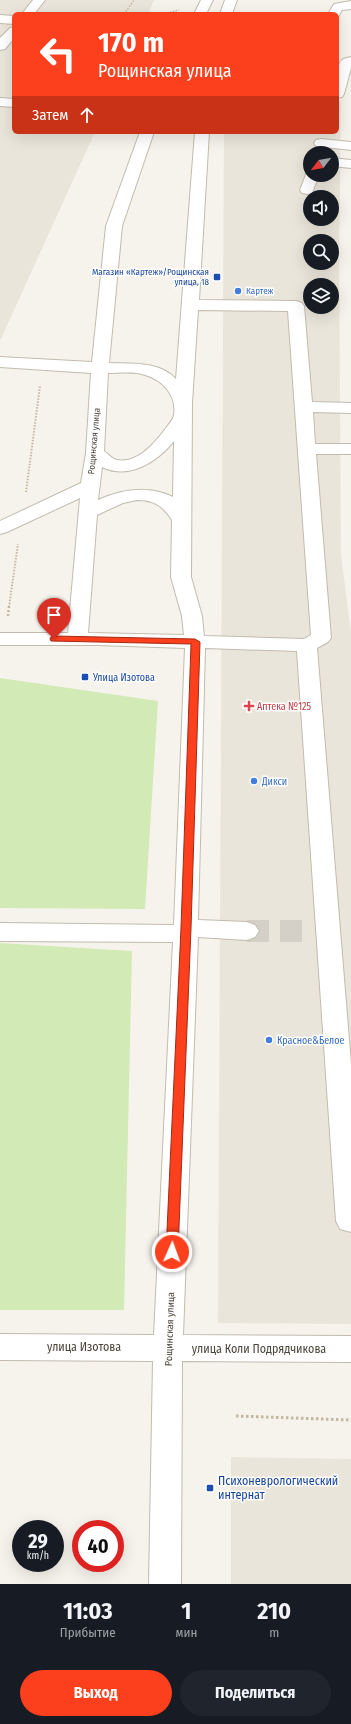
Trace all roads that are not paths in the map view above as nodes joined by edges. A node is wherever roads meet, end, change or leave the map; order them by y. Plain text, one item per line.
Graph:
1 (39, 0) edge
2 (207, 0) edge
3 (231, 0) edge
4 (351, 5) edge
5 (30, 12) edge
6 (201, 12) edge
7 (227, 12) edge
8 (335, 12) edge
9 (0, 19) edge
10 (12, 20) edge
11 (12, 33) edge
12 (0, 46) edge
13 (345, 62) edge
14 (341, 87) edge
15 (0, 102) edge
16 (12, 104) edge
17 (146, 134) edge
18 (202, 134) edge
19 (322, 143) edge
20 (351, 146) edge
21 (339, 163) edge
22 (351, 164) edge
23 (310, 182) edge
24 (307, 190) dead end
25 (191, 305) junction
26 (3, 362) edge
27 (100, 368) junction
28 (0, 381) edge
29 (304, 407) junction
30 (351, 408) edge
31 (183, 410) junction
32 (307, 448) junction
33 (351, 449) edge
34 (95, 453) junction
35 (90, 486) junction
36 (89, 512) junction
37 (182, 521) junction
38 (0, 528) edge
39 (0, 639) edge
40 (78, 639) junction
41 (195, 642) junction
42 (307, 645) junction
43 (186, 931) junction
44 (247, 931) tunnel mouth
45 (0, 932) edge
46 (351, 1221) edge
47 (0, 1346) edge
48 (168, 1348) junction
49 (351, 1350) edge
50 (165, 1584) edge

1 - 5 street
2 - 6 street
3 - 7 street
4 - 8 street
9 - 10 street
11 - 12 street
13 - 14 street
15 - 16 street
17 - 27 street, Рощинская улица
18 - 25 street, Рощинская улица
19 - 20 street
21 - 22 street
23 - 24 street
25 - 29 street
25 - 31 street, Рощинская улица
26 - 27 street
26 - 28 street
27 - 31 street
27 - 34 street, Рощинская улица
29 - 30 street
29 - 32 street
31 - 34 street
31 - 37 street, Рощинская улица
32 - 33 street
32 - 42 street
34 - 35 street, Рощинская улица
35 - 36 street, Рощинская улица
35 - 38 street
36 - 37 street
36 - 40 street, Рощинская улица
37 - 41 street, Рощинская улица
39 - 40 street
40 - 41 street
41 - 42 street
41 - 43 street, Рощинская улица
42 - 46 street
43 - 44 street
43 - 45 street
43 - 48 street, Рощинская улица
47 - 48 street, улица Изотова
48 - 49 street, улица Коли Подрядчикова
48 - 50 street, Рощинская улица

